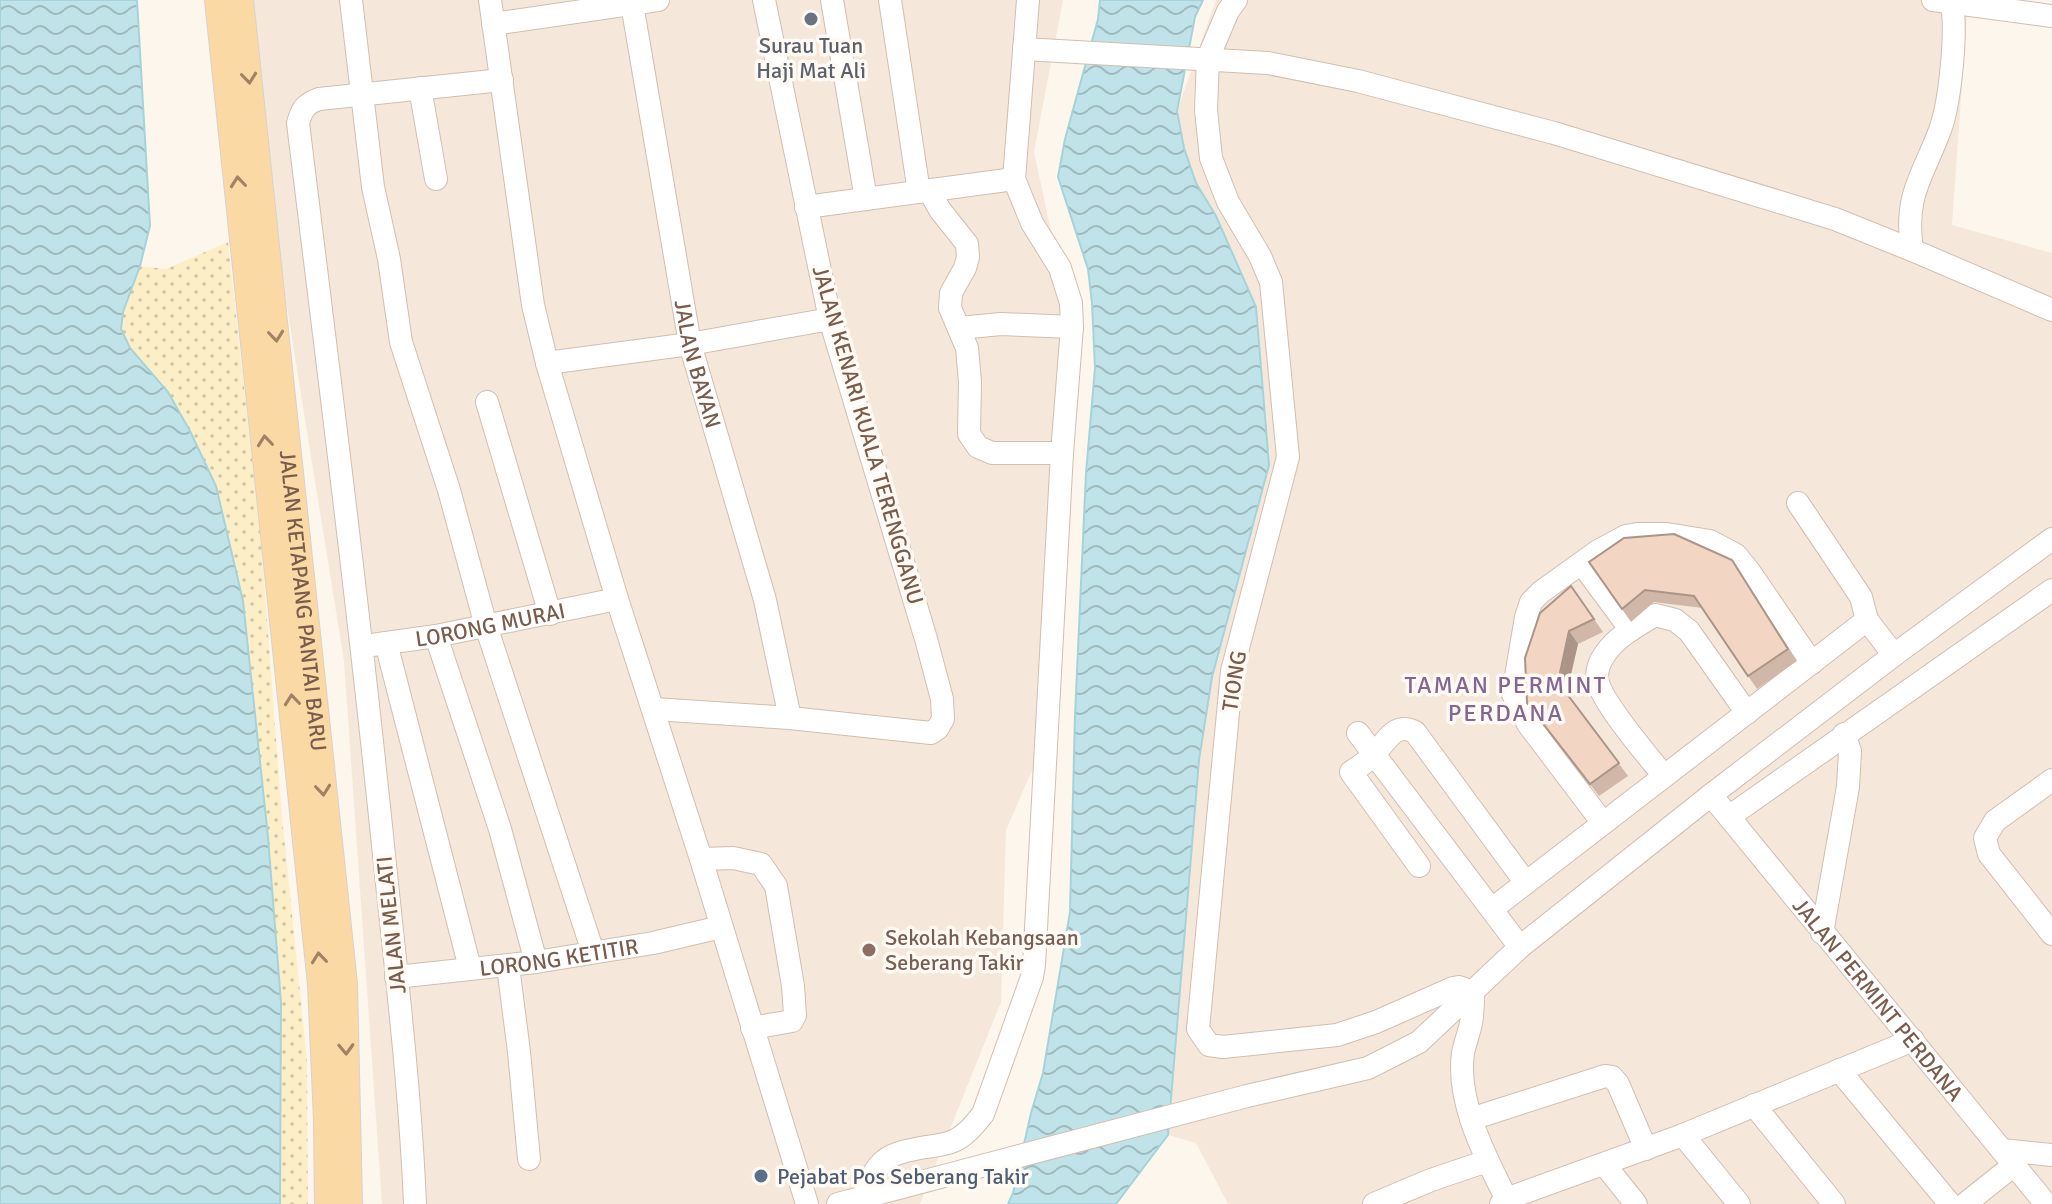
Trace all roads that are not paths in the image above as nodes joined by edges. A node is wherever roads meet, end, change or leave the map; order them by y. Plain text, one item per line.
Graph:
1 (218, 0) edge
2 (240, 0) edge
3 (351, 0) edge
4 (490, 0) edge
5 (658, 0) edge
6 (764, 0) edge
7 (832, 0) edge
8 (890, 0) edge
9 (1028, 0) edge
10 (1236, 0) edge
11 (1946, 1) edge
12 (632, 4) junction
13 (2052, 16) edge
14 (493, 24) junction
15 (1024, 49) junction
16 (1199, 58) junction
17 (502, 80) junction
18 (420, 88) junction
19 (363, 94) junction
20 (436, 179) dead end
21 (1014, 179) junction
22 (924, 191) junction
23 (866, 199) junction
24 (806, 207) junction
25 (1912, 250) junction
26 (2052, 310) edge
27 (830, 319) junction
28 (1072, 327) junction
29 (959, 328) junction
30 (690, 344) junction
31 (547, 363) junction
32 (487, 402) dead end
33 (1062, 453) junction
34 (1798, 503) dead end
35 (2052, 539) edge
36 (1582, 564) junction
37 (2052, 590) edge
38 (617, 599) junction
39 (550, 614) junction
40 (1867, 620) junction
41 (486, 626) junction
42 (1631, 630) junction
43 (436, 636) junction
44 (386, 643) junction
45 (363, 646) junction
46 (1894, 655) junction
47 (1812, 663) junction
48 (654, 709) junction
49 (1747, 713) junction
50 (790, 718) junction
51 (1358, 733) dead end
52 (1844, 734) junction
53 (1374, 755) junction
54 (1664, 776) junction
55 (2052, 780) edge
56 (1711, 795) junction
57 (1730, 816) junction
58 (1603, 823) junction
59 (701, 859) junction
60 (1419, 866) dead end
61 (1526, 883) junction
62 (1492, 909) junction
63 (721, 927) junction
64 (1822, 933) junction
65 (2052, 934) edge
66 (1520, 947) junction
67 (593, 952) junction
68 (536, 962) junction
69 (508, 966) junction
70 (470, 968) junction
71 (396, 977) junction
72 (1473, 992) junction
73 (752, 1028) junction
74 (1913, 1040) junction
75 (1839, 1070) junction
76 (1754, 1105) junction
77 (1471, 1119) junction
78 (1683, 1135) junction
79 (1646, 1149) junction
80 (2052, 1155) edge
81 (2008, 1157) junction
82 (529, 1159) dead end
83 (1487, 1161) junction
84 (1604, 1164) junction
85 (1543, 1196) edge
86 (863, 1197) junction
87 (1504, 1202) edge
88 (328, 1204) edge
89 (349, 1204) edge
90 (415, 1204) edge
91 (807, 1204) edge
92 (838, 1204) edge
93 (1374, 1204) edge
94 (1636, 1204) edge
95 (1739, 1204) edge
96 (1834, 1204) edge
97 (1950, 1204) edge
98 (1965, 1204) edge
99 (2046, 1204) edge

88 -> 1 main road, JALAN KETAPANG PANTAI BARU
2 -> 89 main road, JALAN KETAPANG PANTAI BARU
3 - 19 street
4 - 14 street
5 - 12 street
6 - 24 street, JALAN KENARI KUALA TERENGGANU
7 - 23 street
8 - 22 street
9 - 15 street
10 - 16 street
11 - 13 street
11 - 25 street
12 - 14 street
12 - 30 street, JALAN BAYAN
14 - 17 street
15 - 16 street
15 - 21 street
16 - 25 street
16 - 72 street, TIONG
17 - 18 street
17 - 31 street
18 - 19 street
18 - 20 street
19 - 41 street
19 - 45 street, JALAN MELATI
21 - 22 street
21 - 28 street
22 - 23 street
22 - 29 street
23 - 24 street
24 - 27 street, JALAN KENARI KUALA TERENGGANU
25 - 26 street
27 - 30 street
27 - 50 street, JALAN KENARI KUALA TERENGGANU
28 - 29 street
28 - 33 street
29 - 33 street
30 - 31 street
30 - 50 street, JALAN BAYAN
31 - 38 street
32 - 39 street
33 - 86 street
34 - 40 street
35 - 46 street
36 - 42 street
36 - 47 street
36 - 58 street
37 - 52 street
38 - 39 street, LORONG MURAI
38 - 48 street
39 - 41 street, LORONG MURAI
40 - 46 street
40 - 47 street
41 - 43 street, LORONG MURAI
41 - 67 street
42 - 49 street
42 - 54 street
43 - 44 street, LORONG MURAI
43 - 68 street
44 - 45 street, LORONG MURAI
44 - 70 street
45 - 71 street, JALAN MELATI
46 - 56 street
47 - 49 street
48 - 50 street
48 - 59 street
49 - 54 street
51 - 53 street
52 - 57 street
52 - 64 street
53 - 60 street
53 - 61 street
53 - 62 street
54 - 58 street
55 - 65 street
56 - 57 street, JALAN PERMINT PERDANA
56 - 66 street
57 - 64 street, JALAN PERMINT PERDANA
58 - 61 street
59 - 63 street
59 - 73 street
61 - 62 street
62 - 66 street
63 - 67 street, LORONG KETITIR
63 - 73 street
64 - 74 street, JALAN PERMINT PERDANA
66 - 72 street
67 - 68 street, LORONG KETITIR
68 - 69 street, LORONG KETITIR
69 - 70 street, LORONG KETITIR
69 - 82 street
70 - 71 street, LORONG KETITIR
71 - 90 street, JALAN MELATI
72 - 77 street
72 - 86 street
73 - 91 street
74 - 75 street
74 - 81 street, JALAN PERMINT PERDANA
75 - 76 street
75 - 97 street
76 - 78 street
76 - 96 street
77 - 79 street
77 - 83 street
78 - 79 street
78 - 95 street
79 - 84 street
80 - 81 street
81 - 98 street
81 - 99 street, JALAN PERMINT PERDANA
83 - 87 street
83 - 93 street
84 - 85 street
84 - 94 street
85 - 87 street
86 - 92 street

